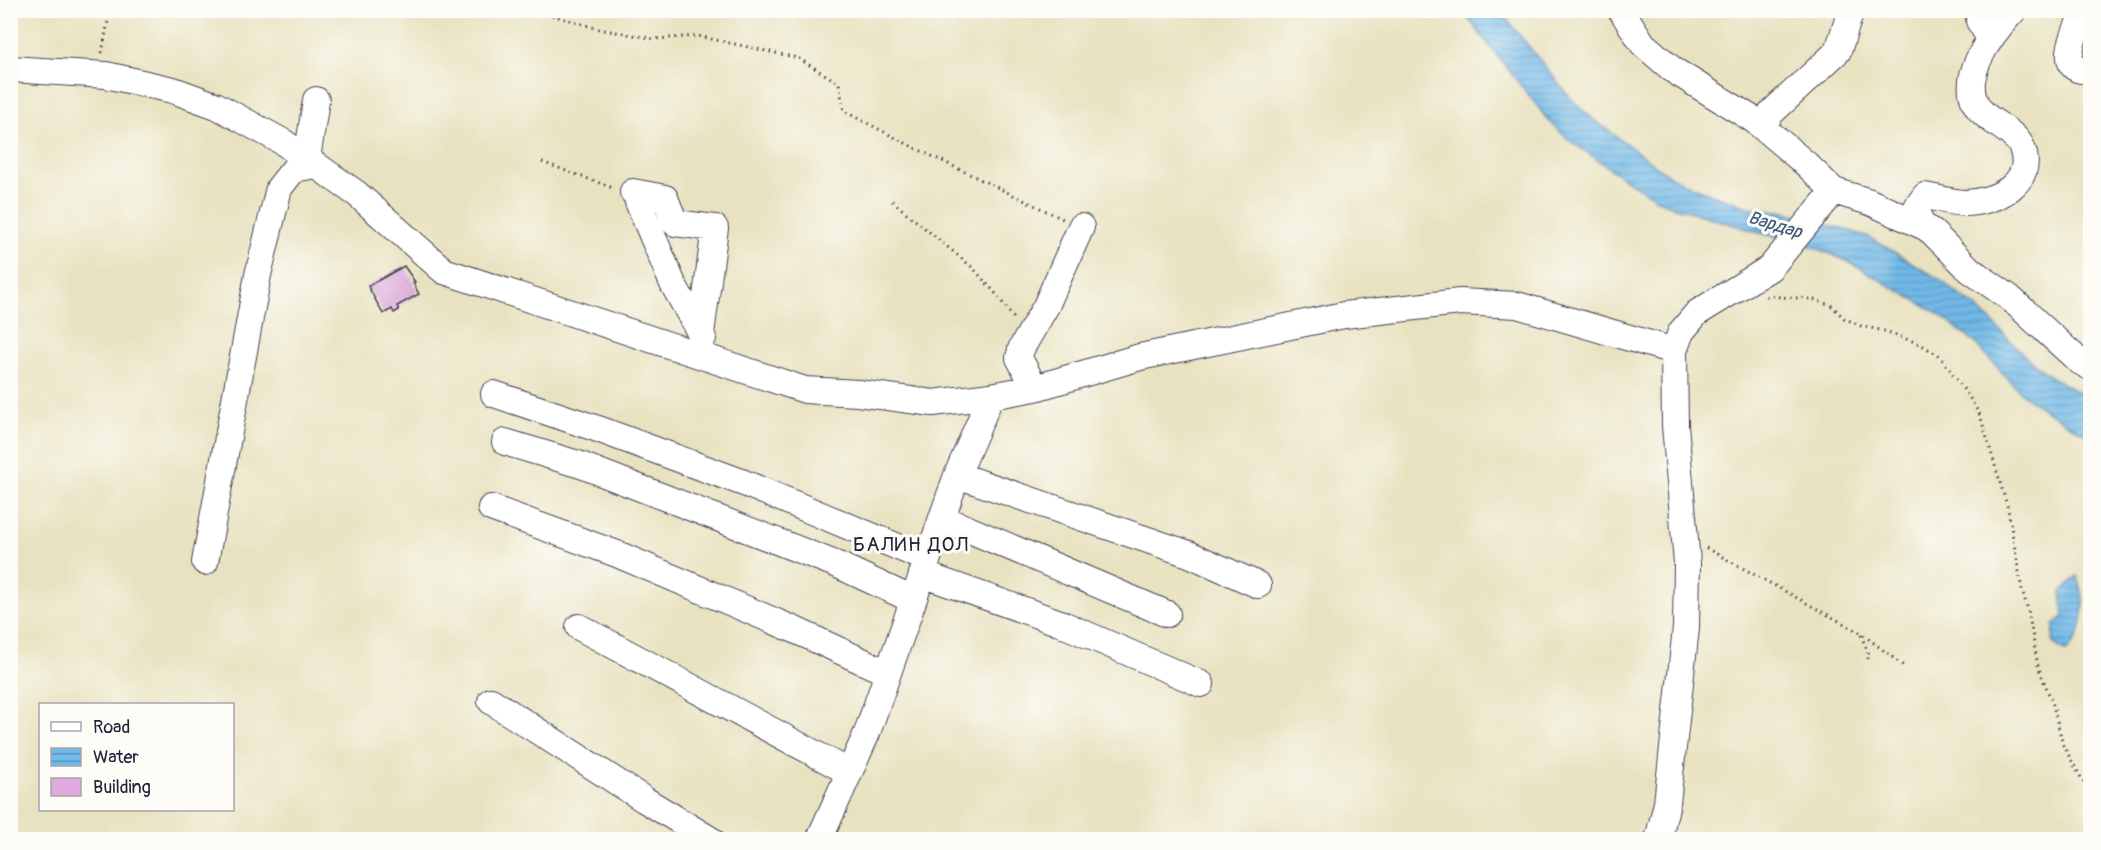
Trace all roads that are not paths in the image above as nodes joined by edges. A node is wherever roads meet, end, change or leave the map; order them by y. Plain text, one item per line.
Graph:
1 (1621, 10) edge
2 (1851, 10) edge
3 (1980, 10) edge
4 (2014, 10) edge
5 (2085, 10) edge
6 (1990, 38) junction
7 (10, 69) edge
8 (2091, 70) edge
9 (316, 100) dead end
10 (1762, 126) junction
11 (311, 162) junction
12 (1834, 191) junction
13 (1925, 196) junction
14 (1870, 202) junction
15 (1920, 225) junction
16 (1081, 227) road end
17 (701, 334) junction
18 (1674, 351) junction
19 (729, 366) junction
20 (2091, 367) edge
21 (1035, 388) junction
22 (494, 394) dead end
23 (992, 396) junction
24 (505, 442) dead end
25 (957, 475) junction
26 (491, 508) dead end
27 (942, 518) junction
28 (205, 562) dead end
29 (925, 566) junction
30 (1258, 585) dead end
31 (914, 600) junction
32 (1167, 614) dead end
33 (579, 627) dead end
34 (888, 674) junction
35 (1201, 684) dead end
36 (491, 701) dead end
37 (849, 772) junction
38 (711, 840) edge
39 (819, 840) edge
40 (1658, 840) edge

1 - 10 street
2 - 10 street
3 - 6 street
4 - 6 street
5 - 8 street
6 - 13 street
7 - 11 street
9 - 11 street
10 - 12 street
11 - 19 street
11 - 28 street
12 - 14 street
12 - 18 street
13 - 14 street
13 - 15 street
14 - 15 street
15 - 20 street
16 - 21 street
17 - 17 street
17 - 19 street
18 - 21 street
18 - 40 street
19 - 23 street
21 - 23 street
22 - 29 street
23 - 25 street
24 - 31 street
25 - 27 street
25 - 30 street
26 - 34 street
27 - 29 street
27 - 32 street
29 - 31 street
29 - 35 street
31 - 34 street
33 - 37 street
34 - 37 street
36 - 38 street
37 - 39 street

